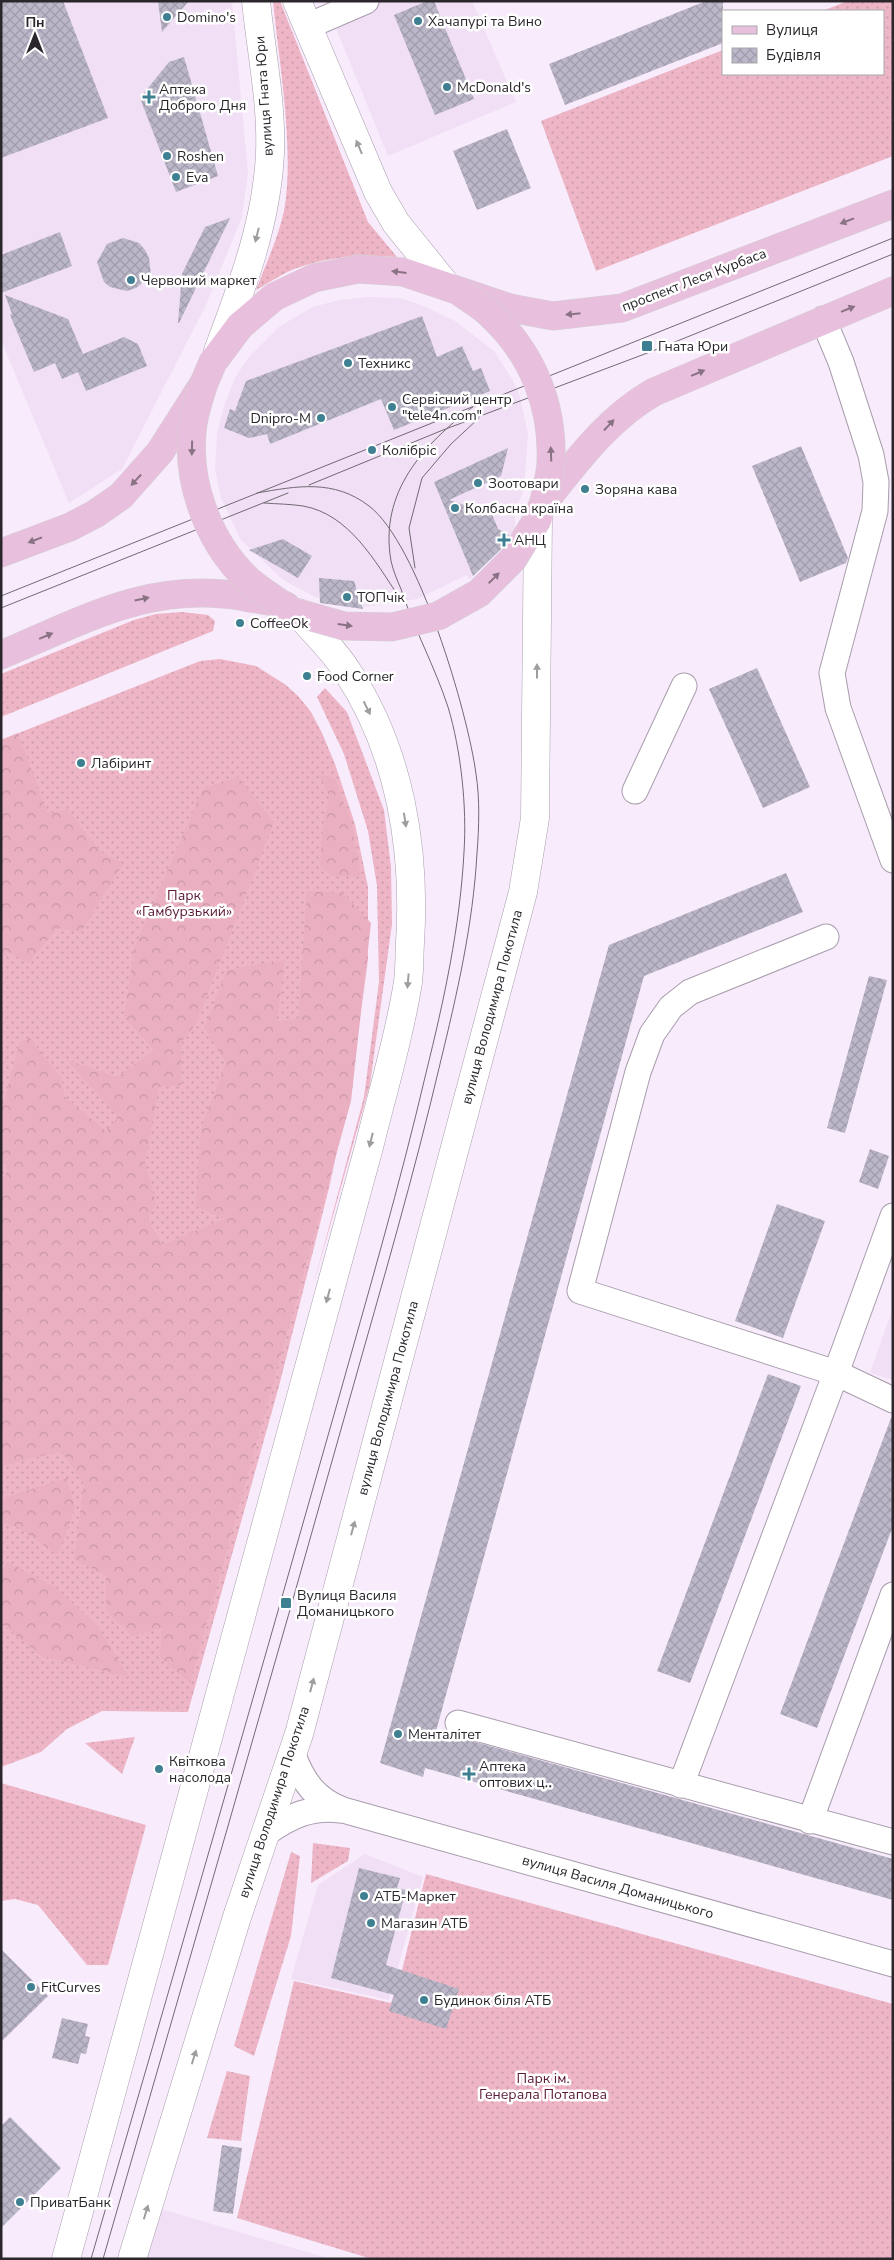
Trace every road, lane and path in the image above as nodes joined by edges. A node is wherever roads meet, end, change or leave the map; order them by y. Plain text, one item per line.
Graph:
1 (256, 1) edge
2 (297, 1) edge
3 (366, 1) edge
4 (308, 26) junction
5 (893, 204) edge
6 (453, 288) junction
7 (893, 291) edge
8 (823, 319) junction
9 (208, 373) junction
10 (541, 510) junction
11 (1, 553) edge
12 (289, 608) junction
13 (1, 655) edge
14 (684, 686) dead end
15 (635, 791) dead end
16 (893, 860) edge
17 (826, 937) dead end
18 (893, 1216) edge
19 (836, 1373) junction
20 (893, 1400) edge
21 (893, 1595) edge
22 (458, 1723) dead end
23 (292, 1755) junction
24 (681, 1784) junction
25 (344, 1810) junction
26 (810, 1821) junction
27 (266, 1833) junction
28 (893, 1842) edge
29 (893, 1964) edge
30 (66, 2259) edge
31 (132, 2259) edge

1 -> 9 street, вулиця Гната Юри
2 - 4 street
3 - 4 street
6 -> 4 street
5 -> 6 main road, проспект Леся Курбаса, bridge
6 -> 9 main road, проспект Леся Курбаса
10 -> 6 main road, bridge
8 -> 7 main road
10 -> 8 main road
8 - 16 street
9 -> 11 main road, bridge
9 -> 12 main road, bridge
12 -> 10 main road, bridge
23 -> 10 street, вулиця Володимира Покотила
13 -> 12 main road
12 -> 30 street
14 - 15 street
17 - 19 street
18 - 19 street
19 - 20 street
19 - 24 street
21 - 26 street
22 - 24 street
23 - 25 street, вулиця Василя Доманицького
23 - 27 street, вулиця Володимира Покотила
24 - 26 street
25 - 27 street, вулиця Василя Доманицького
25 - 29 street, вулиця Василя Доманицького
26 - 28 street
31 -> 27 street, вулиця Володимира Покотила

